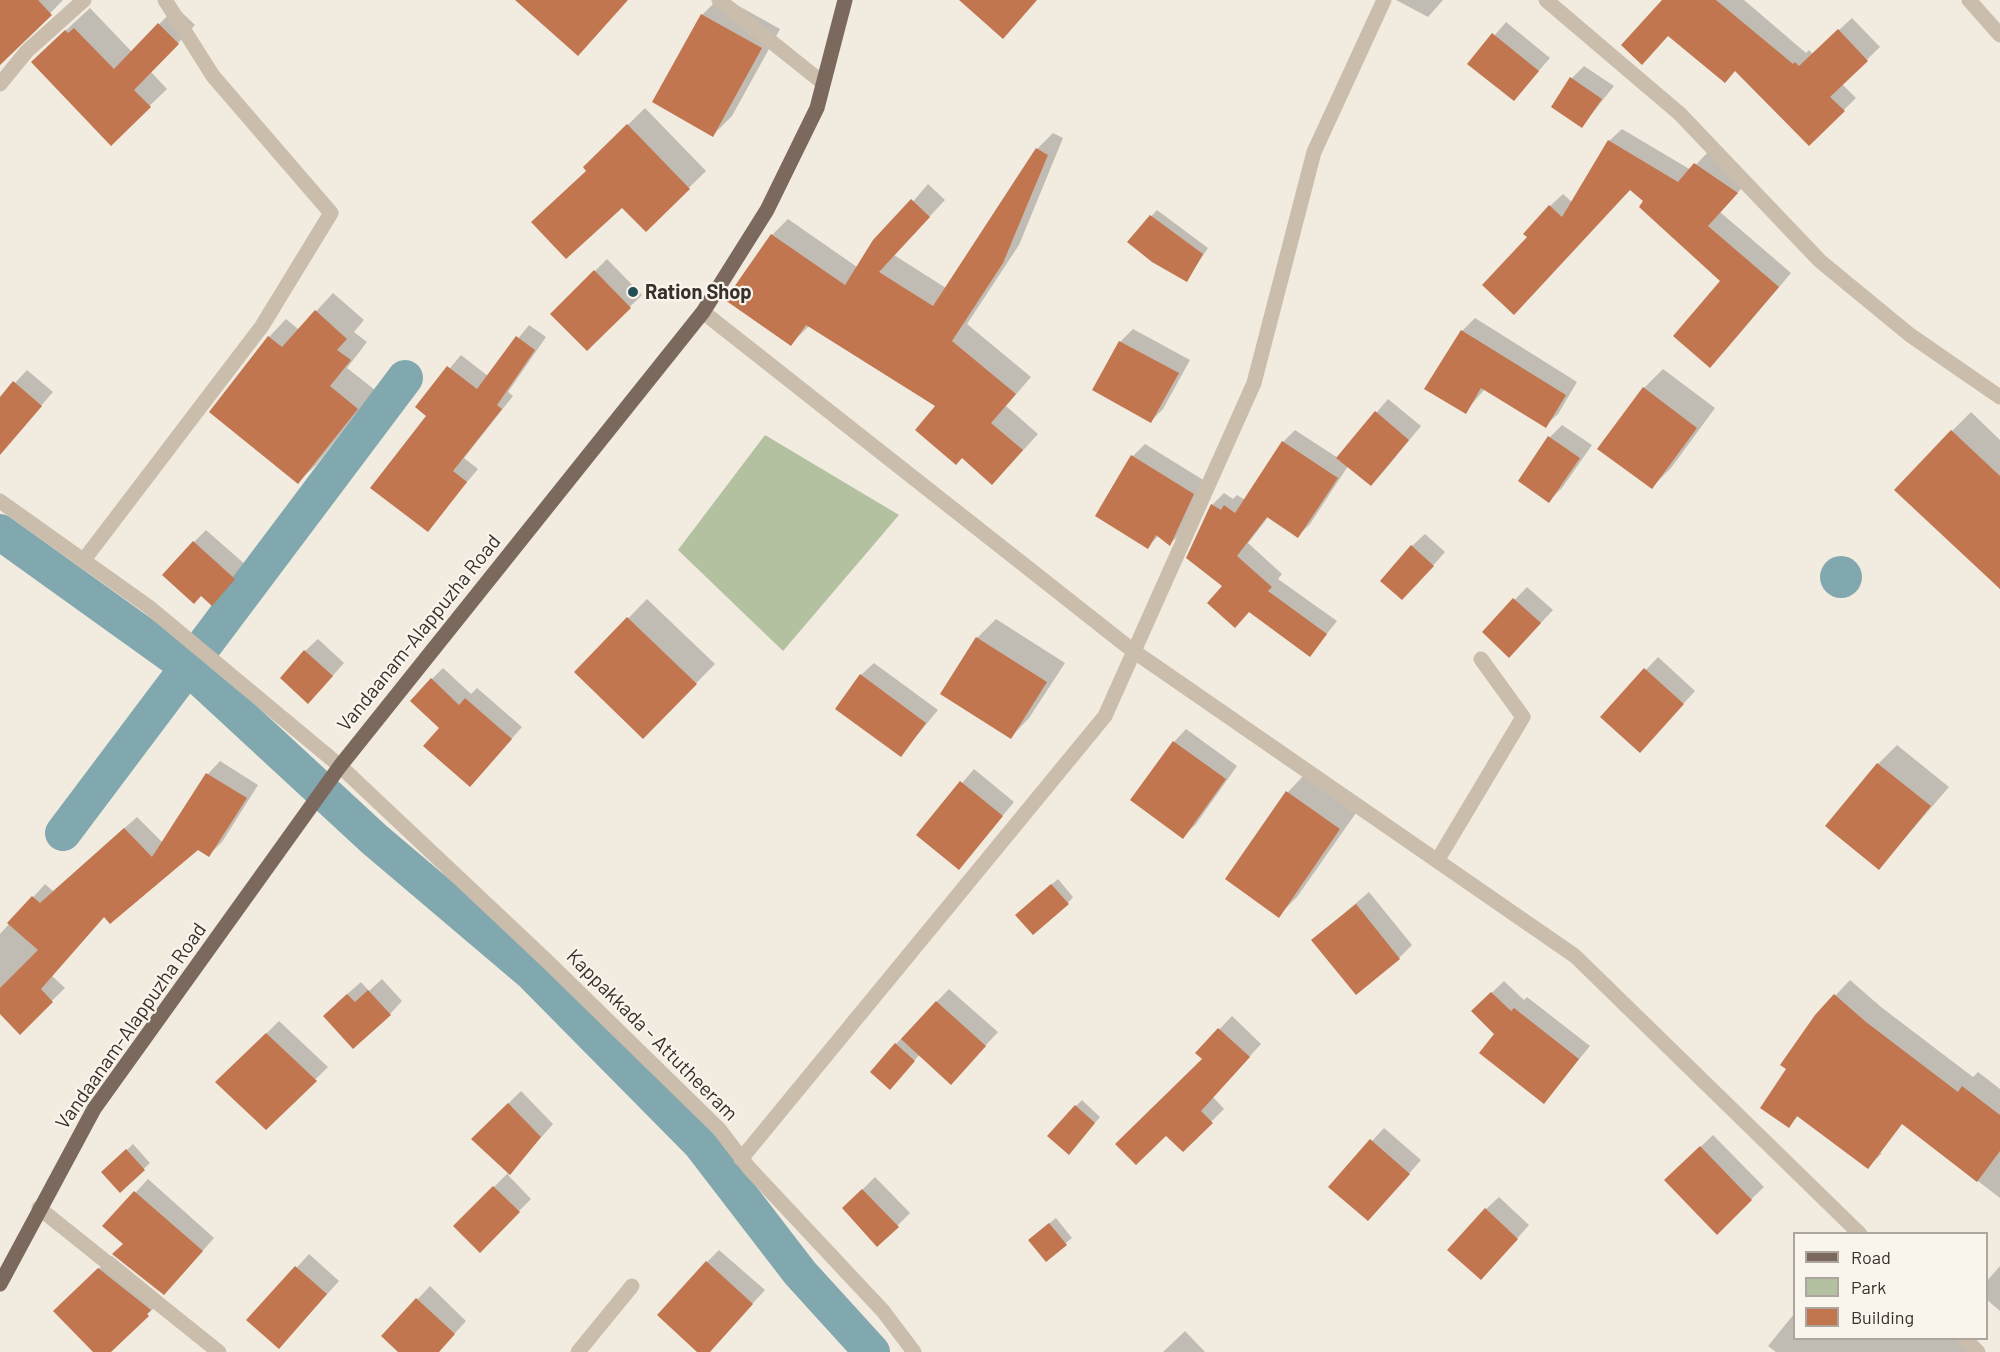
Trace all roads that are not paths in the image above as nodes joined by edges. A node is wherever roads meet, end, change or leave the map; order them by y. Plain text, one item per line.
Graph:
1 (84, 0) edge
2 (165, 0) edge
3 (719, 0) edge
4 (845, 0) edge
5 (1384, 0) edge
6 (1546, 0) edge
7 (1969, 0) edge
8 (2000, 35) edge
9 (823, 83) junction
10 (0, 84) edge
11 (703, 312) junction
12 (2000, 397) edge
13 (0, 501) edge
14 (83, 561) junction
15 (1132, 650) junction
16 (1481, 659) dead end
17 (337, 771) junction
18 (1437, 861) junction
19 (741, 1159) junction
20 (39, 1208) junction
21 (1859, 1232) edge
22 (0, 1284) edge
23 (632, 1286) dead end
24 (1966, 1340) edge
25 (219, 1352) edge
26 (578, 1352) edge
27 (914, 1352) edge
28 (1978, 1352) edge

1 - 10 street
2 - 14 street
3 - 9 street
4 - 9 main road, Vandaanam-Alappuzha Road
5 - 15 street
6 - 12 street
7 - 8 street
9 - 11 main road, Vandaanam-Alappuzha Road
11 - 15 street
11 - 17 main road, Vandaanam-Alappuzha Road
13 - 14 street, Kappakkada - Attutheeram
14 - 17 street, Kappakkada - Attutheeram
15 - 18 street
15 - 19 street
16 - 18 street
17 - 19 street, Kappakkada - Attutheeram
17 - 20 main road, Vandaanam-Alappuzha Road
18 - 21 street
19 - 27 street, Kappakkada - Attutheeram
20 - 22 main road, Vandaanam-Alappuzha Road
20 - 25 street
23 - 26 street
24 - 28 street

